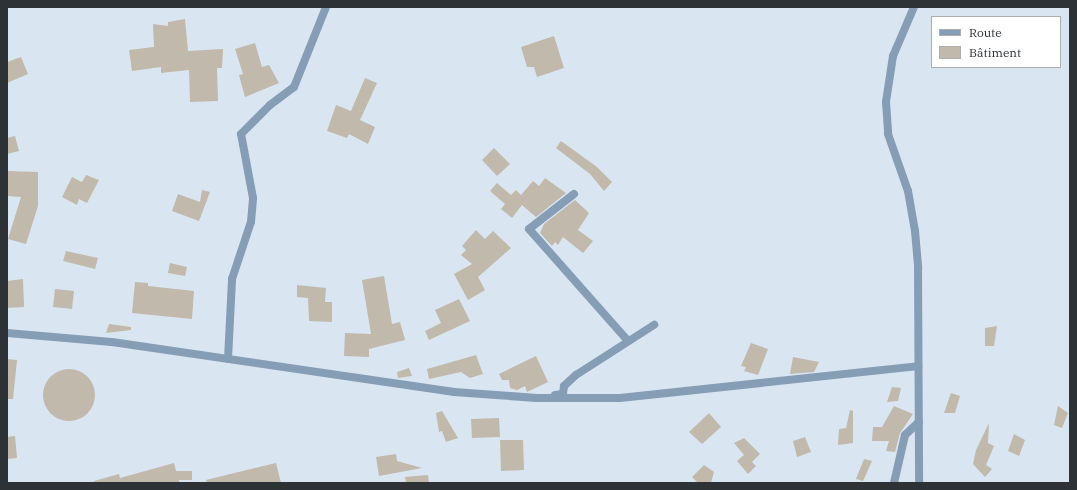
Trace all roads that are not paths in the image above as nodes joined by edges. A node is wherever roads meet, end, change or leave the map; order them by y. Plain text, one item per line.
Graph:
1 (326, 7) edge
2 (914, 7) edge
3 (574, 194) dead end
4 (654, 326) dead end
5 (7, 333) edge
6 (628, 341) junction
7 (228, 359) junction
8 (918, 366) junction
9 (537, 398) junction
10 (919, 422) junction
11 (894, 483) edge
12 (919, 483) edge

1 - 7 street
2 - 8 street
3 - 6 street
4 - 6 street
5 - 7 street
6 - 9 street
7 - 9 street
8 - 9 street
8 - 10 street
10 - 11 street
10 - 12 street

